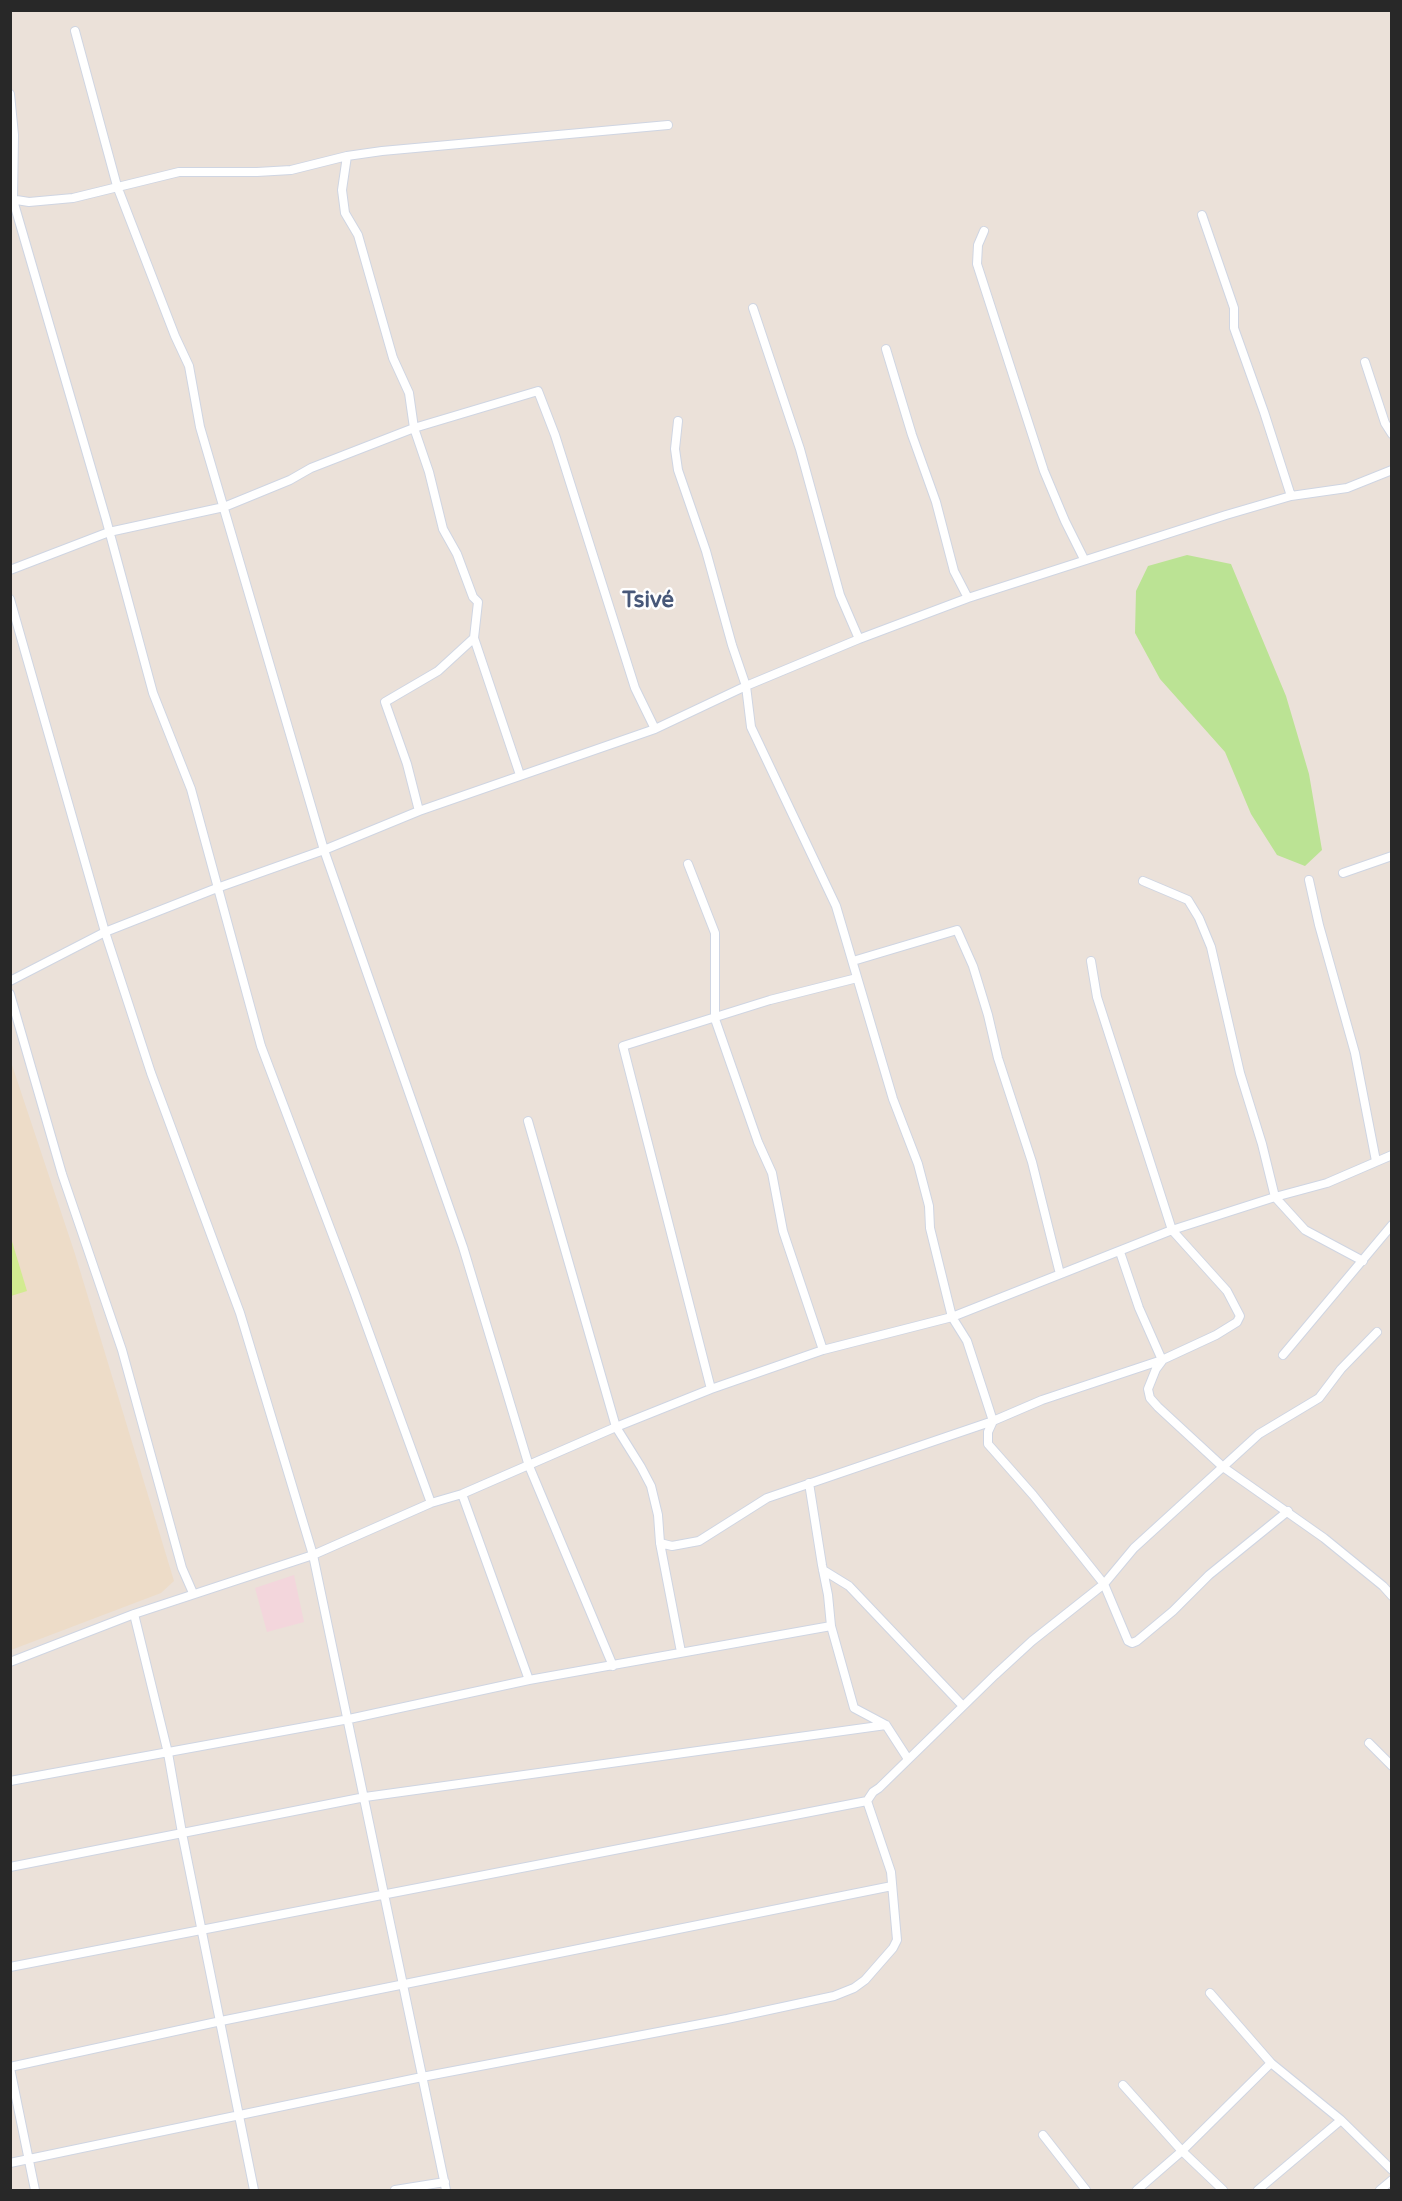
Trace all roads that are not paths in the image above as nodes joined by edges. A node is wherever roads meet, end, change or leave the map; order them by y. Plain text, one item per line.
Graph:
1 (75, 31) dead end
2 (10, 93) edge
3 (668, 125) dead end
4 (347, 156) junction
5 (117, 186) junction
6 (12, 199) edge
7 (1202, 215) dead end
8 (984, 231) dead end
9 (753, 308) dead end
10 (886, 349) dead end
11 (1365, 362) dead end
12 (678, 421) dead end
13 (414, 428) junction
14 (1392, 434) edge
15 (1392, 470) edge
16 (1291, 496) junction
17 (225, 507) junction
18 (110, 532) junction
19 (1084, 559) junction
20 (10, 570) edge
21 (968, 598) junction
22 (10, 599) edge
23 (474, 638) junction
24 (859, 639) junction
25 (746, 686) junction
26 (655, 729) junction
27 (520, 775) junction
28 (419, 811) junction
29 (324, 850) junction
30 (1392, 856) edge
31 (688, 864) dead end
32 (1343, 873) dead end
33 (1143, 880) dead end
34 (1309, 880) dead end
35 (217, 888) junction
36 (105, 932) junction
37 (853, 961) junction
38 (1091, 961) dead end
39 (857, 978) junction
40 (10, 981) edge
41 (10, 994) edge
42 (715, 1019) junction
43 (528, 1121) dead end
44 (1392, 1155) edge
45 (1376, 1161) junction
46 (1275, 1197) junction
47 (1392, 1225) edge
48 (1172, 1230) junction
49 (1120, 1252) junction
50 (1363, 1261) junction
51 (1060, 1274) junction
52 (952, 1317) junction
53 (1377, 1332) dead end
54 (823, 1350) junction
55 (1283, 1355) dead end
56 (1162, 1360) junction
57 (711, 1389) junction
58 (993, 1421) junction
59 (616, 1427) junction
60 (529, 1466) junction
61 (1223, 1467) junction
62 (809, 1483) junction
63 (462, 1494) junction
64 (431, 1503) junction
65 (1288, 1511) junction
66 (660, 1543) junction
67 (313, 1555) junction
68 (823, 1570) junction
69 (1104, 1584) junction
70 (193, 1593) junction
71 (1392, 1596) edge
72 (134, 1614) junction
73 (831, 1626) junction
74 (681, 1652) junction
75 (10, 1662) edge
76 (613, 1666) junction
77 (529, 1680) junction
78 (963, 1706) junction
79 (349, 1719) junction
80 (886, 1725) junction
81 (1369, 1743) dead end
82 (168, 1753) junction
83 (908, 1759) junction
84 (1392, 1766) edge
85 (10, 1781) edge
86 (365, 1797) junction
87 (867, 1801) junction
88 (182, 1833) junction
89 (10, 1867) edge
90 (892, 1886) junction
91 (384, 1894) junction
92 (201, 1929) junction
93 (10, 1968) edge
94 (404, 1984) junction
95 (1210, 1993) dead end
96 (221, 2021) junction
97 (1271, 2064) junction
98 (10, 2067) edge
99 (422, 2077) junction
100 (1123, 2085) dead end
101 (238, 2116) junction
102 (1341, 2120) junction
103 (1043, 2135) dead end
104 (1182, 2151) junction
105 (28, 2159) junction
106 (10, 2163) edge
107 (1392, 2170) edge
108 (1392, 2180) edge
109 (445, 2186) edge
110 (35, 2190) edge
111 (254, 2190) edge
112 (395, 2190) edge
113 (1086, 2190) edge
114 (1137, 2190) edge
115 (1222, 2190) edge
116 (1258, 2190) edge
117 (1380, 2190) edge

1 - 5 street
2 - 6 street
3 - 4 street
4 - 5 street
4 - 13 street
5 - 6 street
5 - 17 street
6 - 18 street
7 - 16 street
8 - 19 street
9 - 24 street
10 - 21 street
11 - 14 street
12 - 25 street
13 - 17 street
13 - 23 street
13 - 26 street
15 - 16 street
16 - 19 street
17 - 18 street
17 - 29 street
18 - 20 street
18 - 35 street
19 - 21 street
21 - 24 street
22 - 36 street
23 - 27 street
23 - 28 street
24 - 25 street
25 - 26 street
25 - 37 street
26 - 27 street
27 - 28 street
28 - 29 street
29 - 35 street
29 - 60 street
30 - 32 street
31 - 42 street
33 - 46 street
34 - 45 street
35 - 36 street
35 - 64 street
36 - 40 street
36 - 67 street
37 - 39 street
37 - 51 street
38 - 48 street
39 - 42 street
39 - 52 street
41 - 70 street
42 - 54 street
42 - 57 street
43 - 59 street
44 - 45 street
45 - 46 street
46 - 48 street
46 - 50 street
47 - 50 street
48 - 49 street
48 - 56 street
49 - 51 street
49 - 56 street
50 - 55 street
51 - 52 street
52 - 54 street
52 - 58 street
53 - 61 street
54 - 57 street
56 - 58 street
56 - 61 street
57 - 59 street
58 - 62 street
58 - 69 street
59 - 60 street
59 - 66 street
60 - 63 street
60 - 76 street
61 - 65 street
61 - 69 street
62 - 66 street
62 - 68 street
63 - 64 street
63 - 77 street
64 - 67 street
65 - 69 street
65 - 71 street
66 - 74 street
67 - 70 street
67 - 79 street
68 - 73 street
68 - 78 street
69 - 78 street
70 - 72 street
72 - 75 street
72 - 82 street
73 - 74 street
73 - 80 street
74 - 76 street
76 - 77 street
77 - 79 street
78 - 83 street
79 - 82 street
79 - 86 street
80 - 83 street
80 - 86 street
81 - 84 street
82 - 85 street
82 - 88 street
83 - 87 street
86 - 88 street
86 - 91 street
87 - 90 street
87 - 91 street
88 - 89 street
88 - 92 street
90 - 94 street
90 - 99 street
91 - 92 street
91 - 94 street
92 - 93 street
92 - 96 street
94 - 96 street
94 - 99 street
95 - 97 street
96 - 98 street
96 - 101 street
97 - 102 street
97 - 104 street
98 - 105 street
99 - 101 street
99 - 109 street
100 - 104 street
101 - 105 street
101 - 111 street
102 - 107 street
102 - 116 street
103 - 113 street
104 - 114 street
104 - 115 street
105 - 106 street
105 - 110 street
108 - 117 street
109 - 112 street

